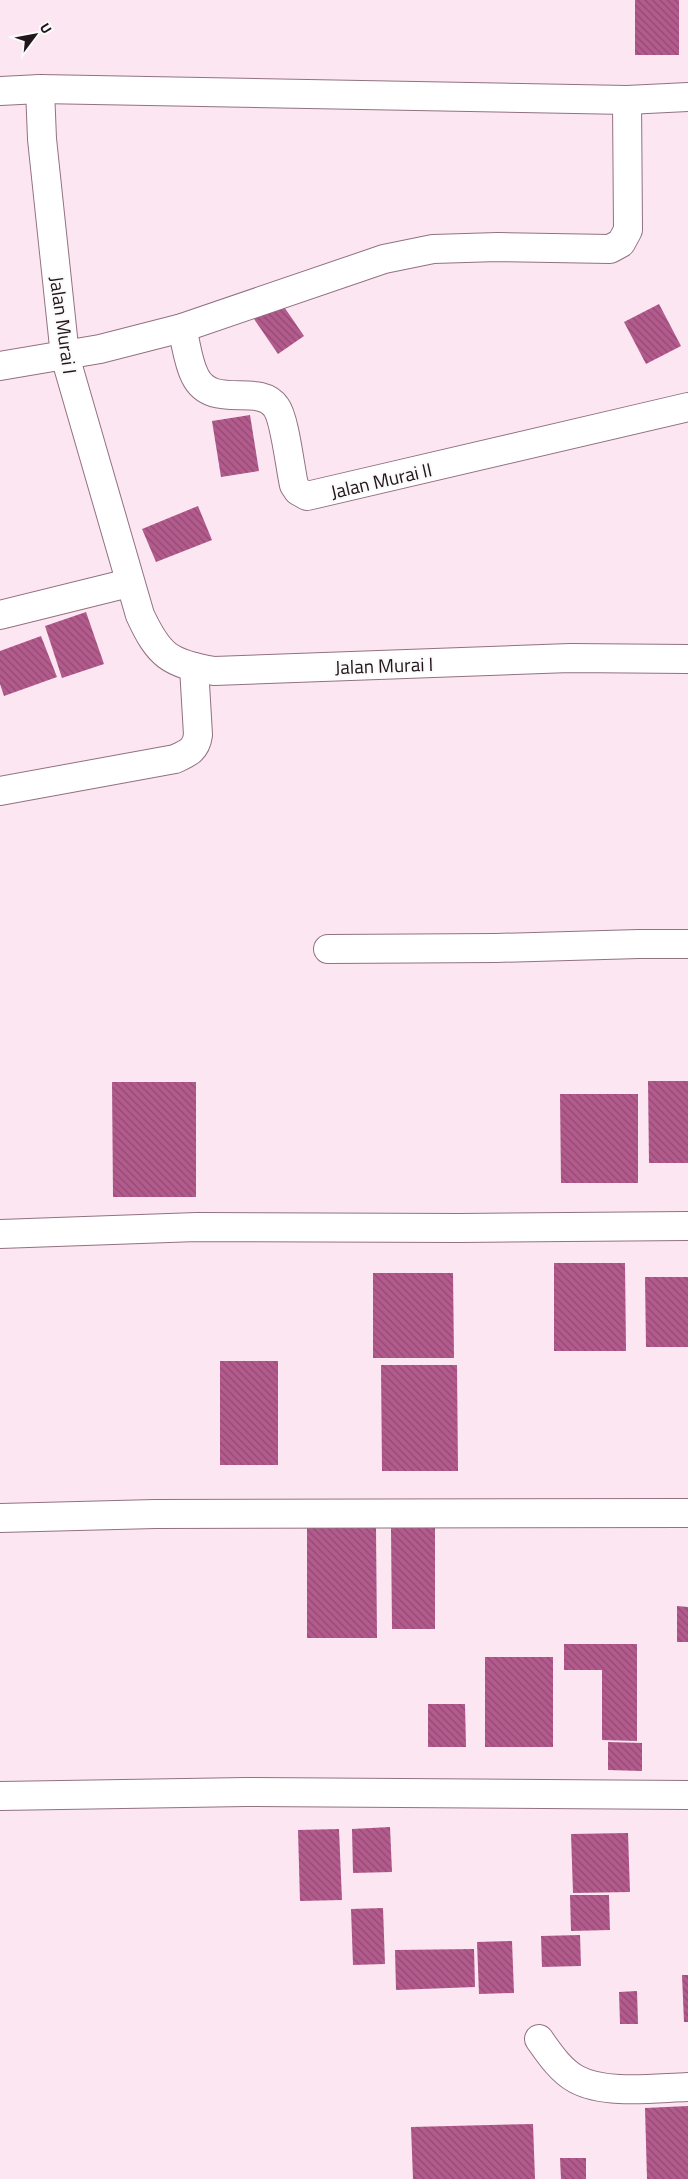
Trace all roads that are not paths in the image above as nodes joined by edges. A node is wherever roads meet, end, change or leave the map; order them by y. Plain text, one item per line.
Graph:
1 (40, 89) junction
2 (0, 91) edge
3 (688, 97) edge
4 (627, 100) junction
5 (182, 328) junction
6 (65, 356) junction
7 (0, 366) edge
8 (688, 407) edge
9 (129, 583) junction
10 (0, 615) edge
11 (688, 659) edge
12 (194, 668) junction
13 (0, 790) edge
14 (688, 944) edge
15 (328, 949) dead end
16 (688, 1226) edge
17 (0, 1234) edge
18 (688, 1513) edge
19 (0, 1518) edge
20 (688, 1795) edge
21 (0, 1796) edge
22 (539, 2039) dead end
23 (688, 2087) edge

1 - 2 street
1 - 4 street
1 - 6 street, Jalan Murai I
3 - 4 street
4 - 5 street
5 - 6 street
5 - 8 street, Jalan Murai II
6 - 7 street
6 - 9 street, Jalan Murai I
9 - 10 street
9 - 12 street, Jalan Murai I
11 - 12 street, Jalan Murai I
12 - 13 street
14 - 15 street
16 - 17 street
18 - 19 street
20 - 21 street
22 - 23 street

